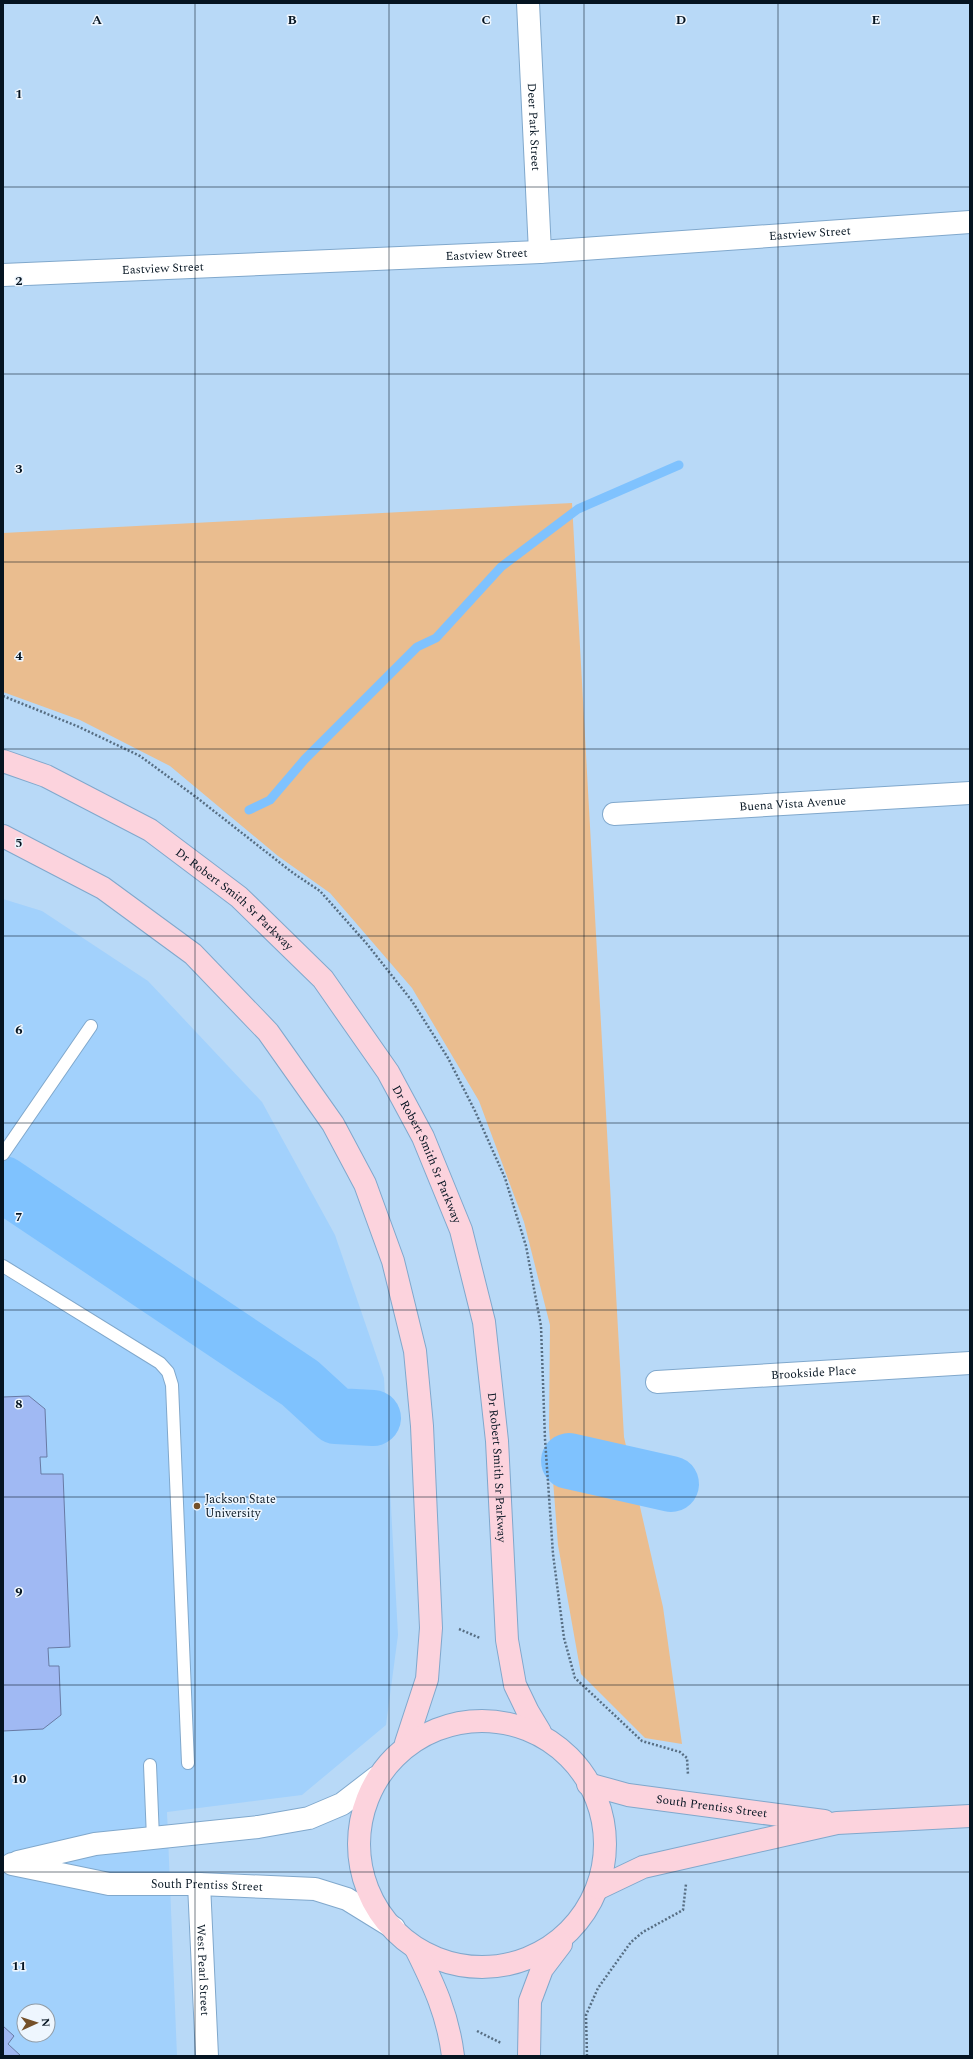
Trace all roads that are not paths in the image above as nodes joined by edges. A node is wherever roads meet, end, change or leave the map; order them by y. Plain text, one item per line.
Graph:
1 (528, 3) edge
2 (970, 222) edge
3 (540, 252) junction
4 (3, 275) edge
5 (3, 761) edge
6 (970, 793) edge
7 (614, 814) dead end
8 (3, 836) edge
9 (92, 1026) dead end
10 (3, 1154) edge
11 (3, 1266) edge
12 (970, 1363) edge
13 (657, 1382) dead end
14 (540, 1732) junction
15 (406, 1743) junction
16 (188, 1763) dead end
17 (150, 1765) dead end
18 (377, 1777) junction
19 (588, 1784) junction
20 (970, 1816) edge
21 (837, 1823) junction
22 (153, 1838) junction
23 (7, 1864) edge
24 (199, 1884) junction
25 (599, 1888) junction
26 (394, 1928) junction
27 (569, 1935) junction
28 (416, 1949) junction
29 (207, 2056) edge
30 (453, 2056) edge
31 (529, 2056) edge

1 - 3 street, Deer Park Street
2 - 3 street, Eastview Street
3 - 4 street, Eastview Street
5 - 14 street, Dr Robert Smith Sr Parkway
6 - 7 street, Buena Vista Avenue
8 - 15 street
9 - 10 lane
11 - 16 lane
12 - 13 street, Brookside Place
14 - 15 street
14 - 19 street
15 - 18 street
17 - 22 lane
18 - 22 street, South Prentiss Street
18 - 26 street
19 - 21 street, South Prentiss Street
19 - 25 street
20 - 21 street, South Prentiss Street
21 - 25 street, South Prentiss Street
22 - 23 street, South Prentiss Street
23 - 24 street, South Prentiss Street
24 - 26 street, South Prentiss Street
24 - 29 street, West Pearl Street
25 - 27 street
26 - 28 street
27 - 28 street
27 - 31 street
28 - 30 street

